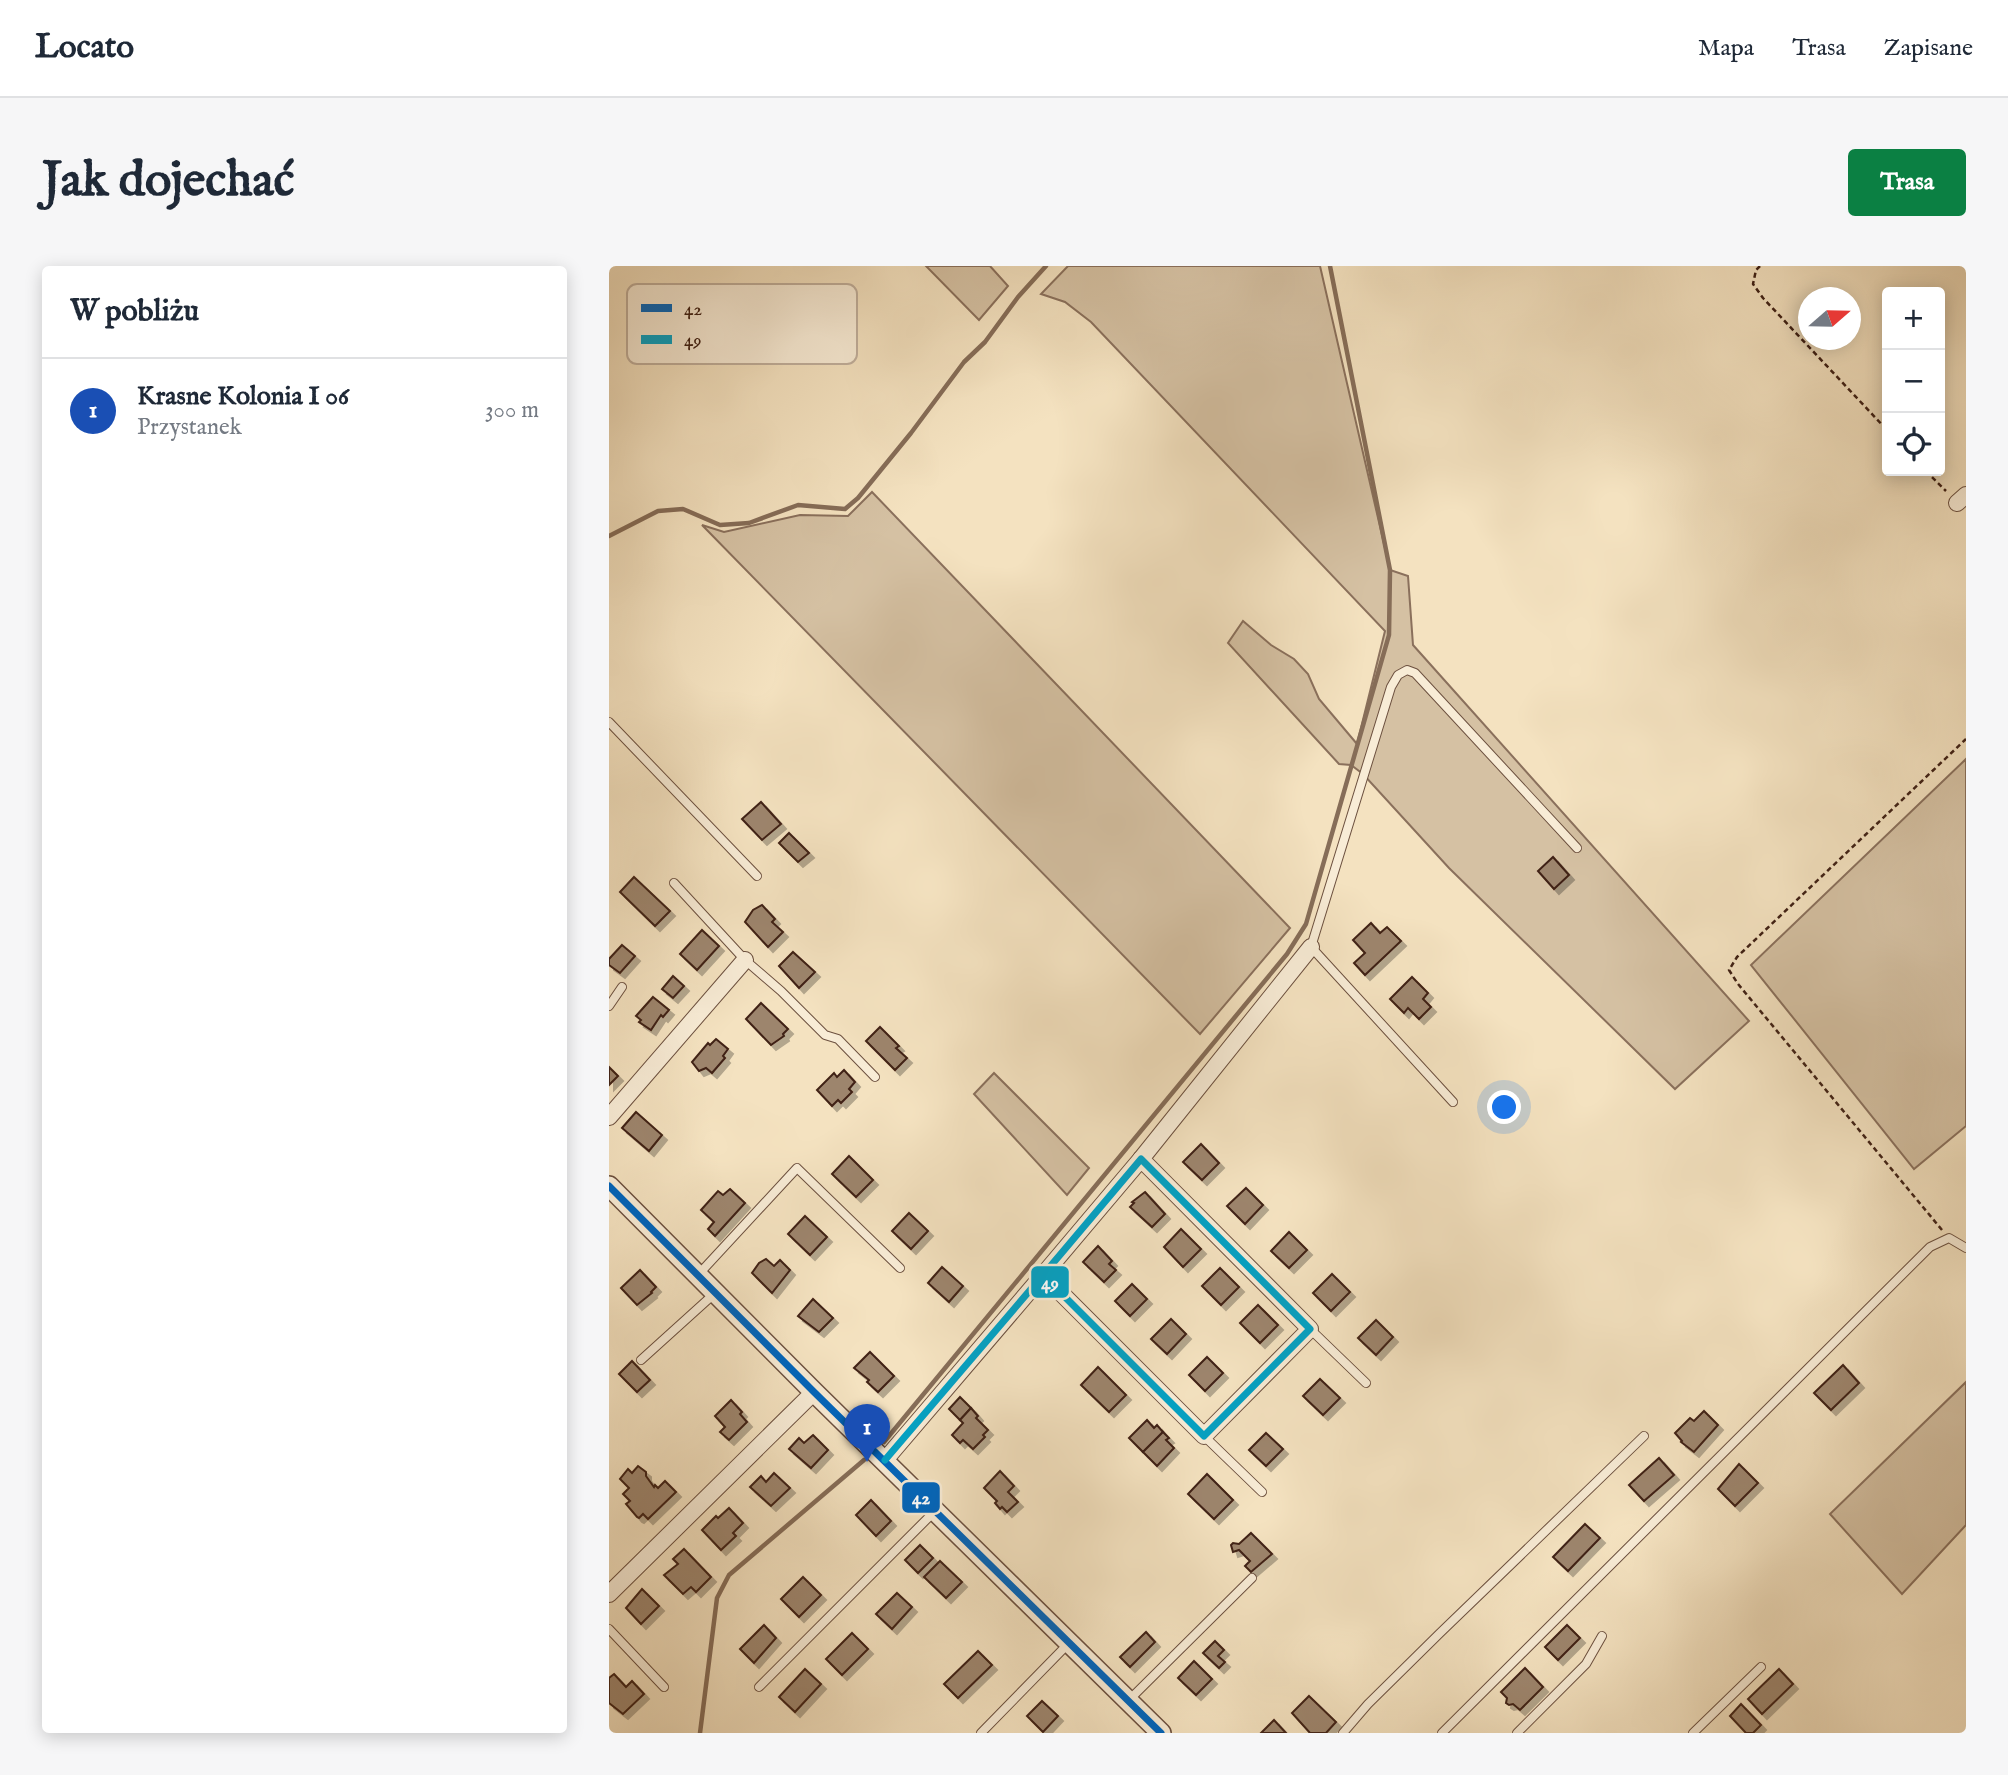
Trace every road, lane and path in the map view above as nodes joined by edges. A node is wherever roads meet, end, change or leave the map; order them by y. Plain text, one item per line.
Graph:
1 (1761, 266) edge
2 (1882, 425) edge
3 (1932, 476) edge
4 (1962, 499) edge
5 (609, 722) edge
6 (1966, 739) edge
7 (1577, 848) dead end
8 (757, 876) dead end
9 (674, 883) dead end
10 (1311, 947) junction
11 (745, 960) junction
12 (622, 987) dead end
13 (609, 1006) edge
14 (875, 1077) dead end
15 (1453, 1102) dead end
16 (609, 1117) edge
17 (1141, 1159) junction
18 (609, 1186) edge
19 (1949, 1238) junction
20 (1966, 1248) edge
21 (900, 1268) dead end
22 (698, 1275) junction
23 (1043, 1275) junction
24 (716, 1292) junction
25 (1310, 1329) junction
26 (641, 1360) dead end
27 (1366, 1383) dead end
28 (814, 1392) junction
29 (1204, 1436) junction
30 (1644, 1436) dead end
31 (885, 1460) junction
32 (1262, 1492) dead end
33 (936, 1510) junction
34 (1252, 1578) dead end
35 (609, 1594) edge
36 (609, 1629) edge
37 (1602, 1636) dead end
38 (1069, 1643) junction
39 (1761, 1667) dead end
40 (664, 1687) dead end
41 (759, 1687) dead end
42 (1128, 1701) junction
43 (1152, 1730) edge
44 (981, 1733) edge
45 (1343, 1733) edge
46 (1442, 1733) edge
47 (1517, 1733) edge
48 (1693, 1733) edge

1 - 2 path
3 - 4 path
5 - 8 lane
6 - 19 path
7 - 10 lane
9 - 11 lane
10 - 15 lane
10 - 17 street
11 - 14 lane
11 - 16 street
12 - 13 lane
17 - 23 street
17 - 25 street
18 - 22 street
19 - 20 lane
19 - 46 lane
21 - 22 lane
22 - 24 street
23 - 29 street
23 - 31 street
24 - 26 lane
24 - 28 street
25 - 27 lane
25 - 29 street
28 - 31 street
28 - 35 street
29 - 32 lane
30 - 45 lane
31 - 33 street
33 - 38 street
33 - 41 lane
34 - 42 lane
36 - 40 lane
37 - 47 lane
38 - 42 street
38 - 44 lane
39 - 48 lane
42 - 43 street

